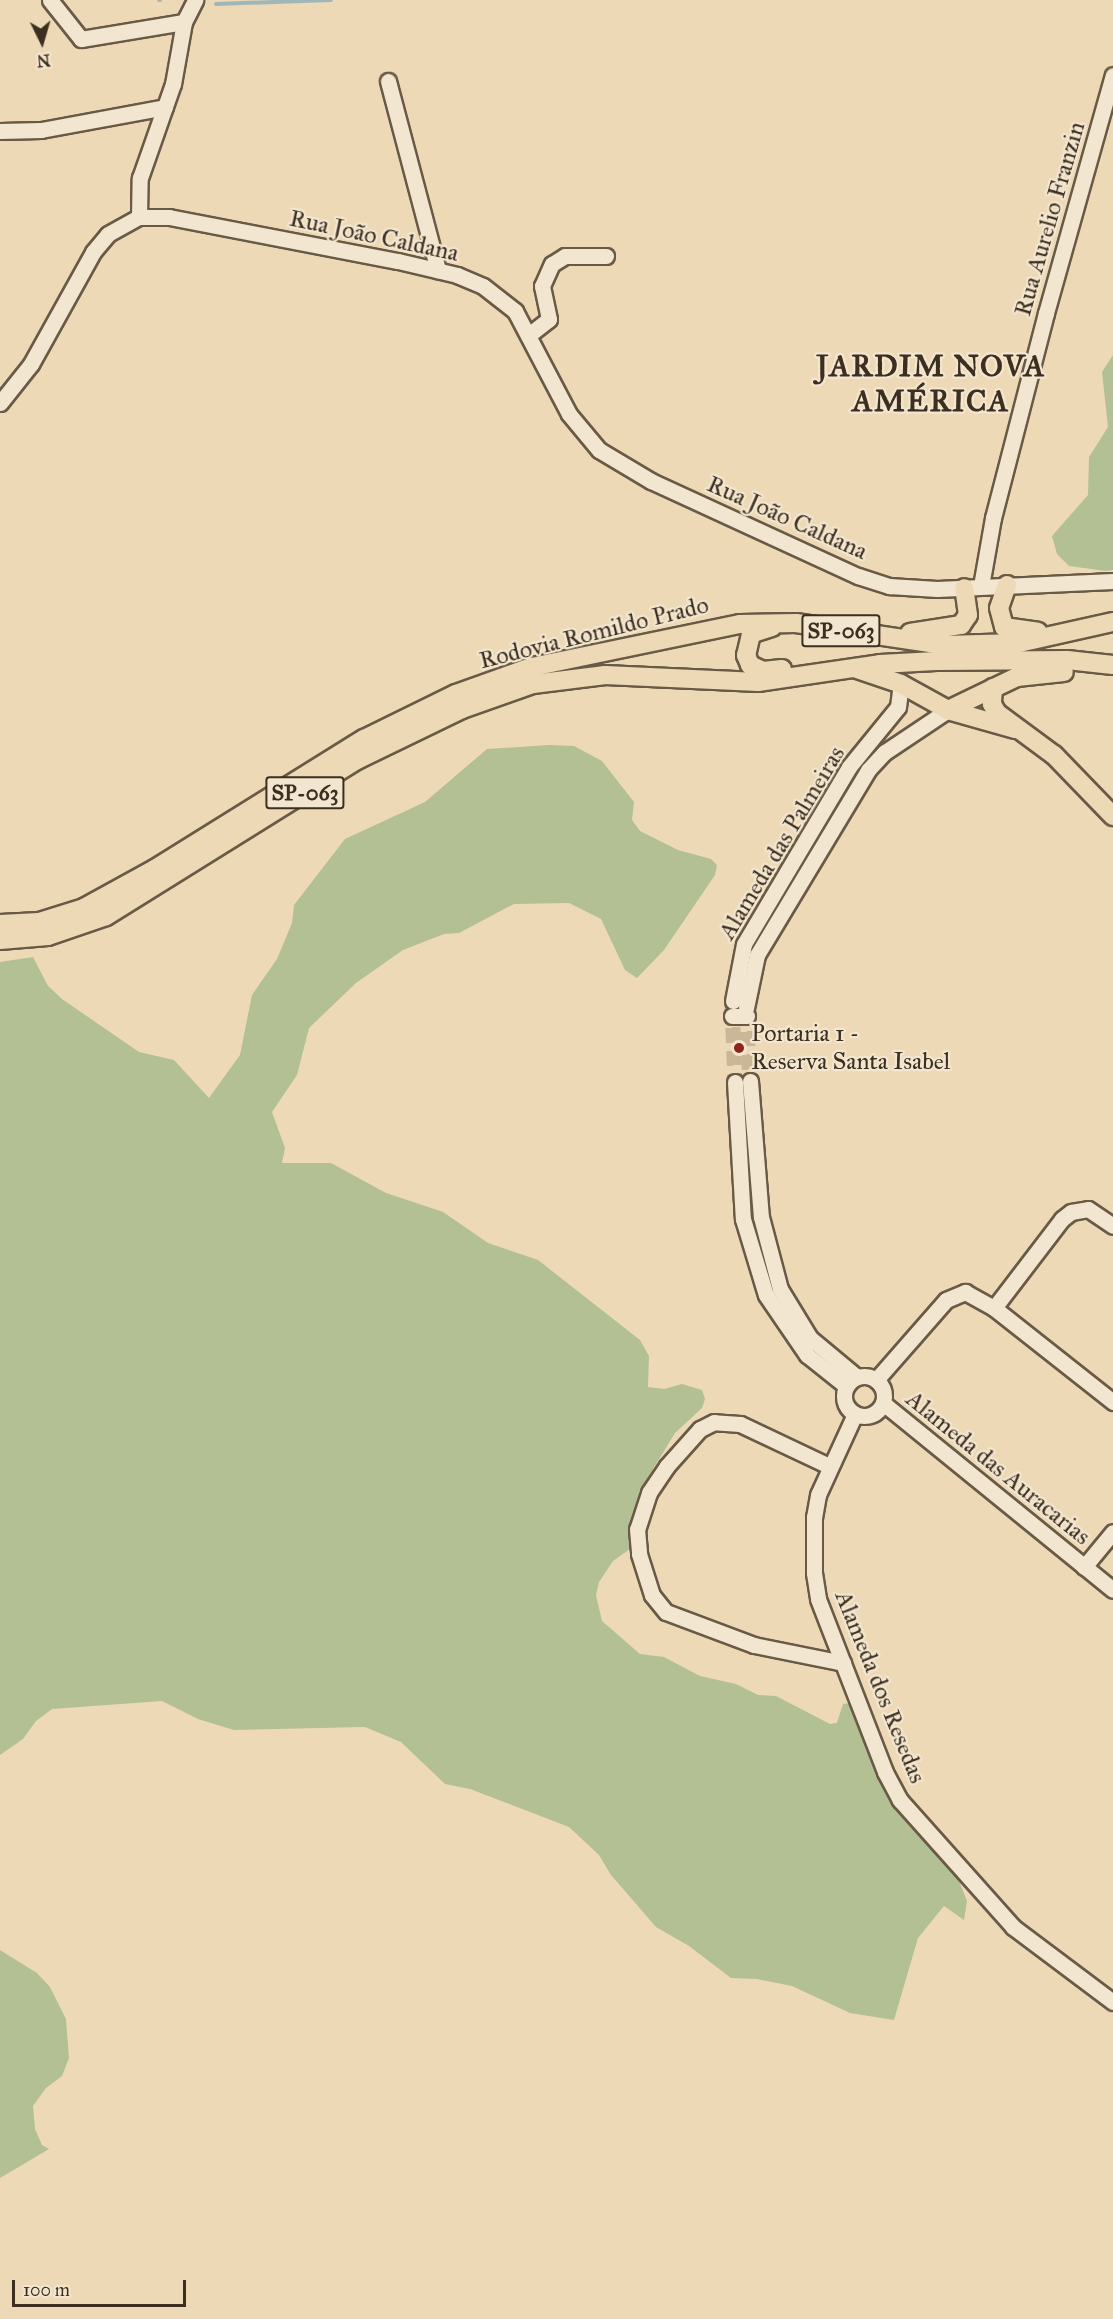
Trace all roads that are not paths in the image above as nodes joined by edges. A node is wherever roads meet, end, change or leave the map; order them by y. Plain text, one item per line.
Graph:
1 (50, 0) edge
2 (195, 0) edge
3 (184, 22) junction
4 (1113, 75) edge
5 (388, 81) dead end
6 (1110, 98) edge
7 (165, 107) junction
8 (0, 131) edge
9 (139, 217) junction
10 (606, 256) dead end
11 (438, 270) junction
12 (530, 334) junction
13 (0, 403) edge
14 (1113, 581) edge
15 (1006, 585) junction
16 (972, 587) junction
17 (1113, 623) edge
18 (810, 626) junction
19 (1067, 634) junction
20 (1110, 669) edge
21 (861, 670) junction
22 (901, 684) junction
23 (993, 688) junction
24 (948, 710) junction
25 (1023, 731) junction
26 (1113, 816) edge
27 (0, 924) edge
28 (0, 940) edge
29 (742, 1077) tunnel mouth
30 (1113, 1226) edge
31 (994, 1308) junction
32 (876, 1380) junction
33 (852, 1381) junction
34 (1113, 1402) edge
35 (883, 1403) junction
36 (855, 1414) junction
37 (829, 1466) junction
38 (1113, 1532) edge
39 (1084, 1567) junction
40 (1113, 1590) edge
41 (843, 1663) junction
42 (1113, 2002) edge

1 - 3 street
2 - 3 street
3 - 7 street
4 - 6 street, Rua Aurelio Franzin
5 - 11 street
6 - 16 street, Rua Aurelio Franzin
7 - 8 street
7 - 9 street
9 - 11 street, Rua João Caldana
9 - 13 street, Rua João Caldana
10 - 12 street
11 - 12 street, Rua João Caldana
12 - 16 street, Rua João Caldana
14 - 15 street, Rua João Caldana
15 - 16 street, Rua João Caldana
15 - 19 main road
16 - 18 main road
17 - 19 main road, Rodovia Romildo Prado / SP-063
18 - 19 main road, Rodovia Romildo Prado / SP-063
18 - 21 main road
18 - 27 main road, Rodovia Romildo Prado / SP-063
20 - 21 main road, Rodovia Romildo Prado / SP-063
20 - 23 main road
21 - 22 main road
21 - 28 main road, Rodovia Romildo Prado / SP-063
22 - 24 main road
22 - 24 street, Alameda das Palmeiras
23 - 24 main road
23 - 25 main road
24 - 25 main road
25 - 26 main road
29 - 33 street
30 - 31 street
31 - 32 street
31 - 34 street
32 - 33 street
32 - 35 street
33 - 36 street
35 - 36 street
35 - 39 street, Alameda das Auracarias
36 - 37 street, Alameda dos Resedas
37 - 41 street, Alameda dos Resedas
37 - 41 street
38 - 39 street
39 - 40 street, Alameda das Auracarias
41 - 42 street, Alameda dos Resedas

